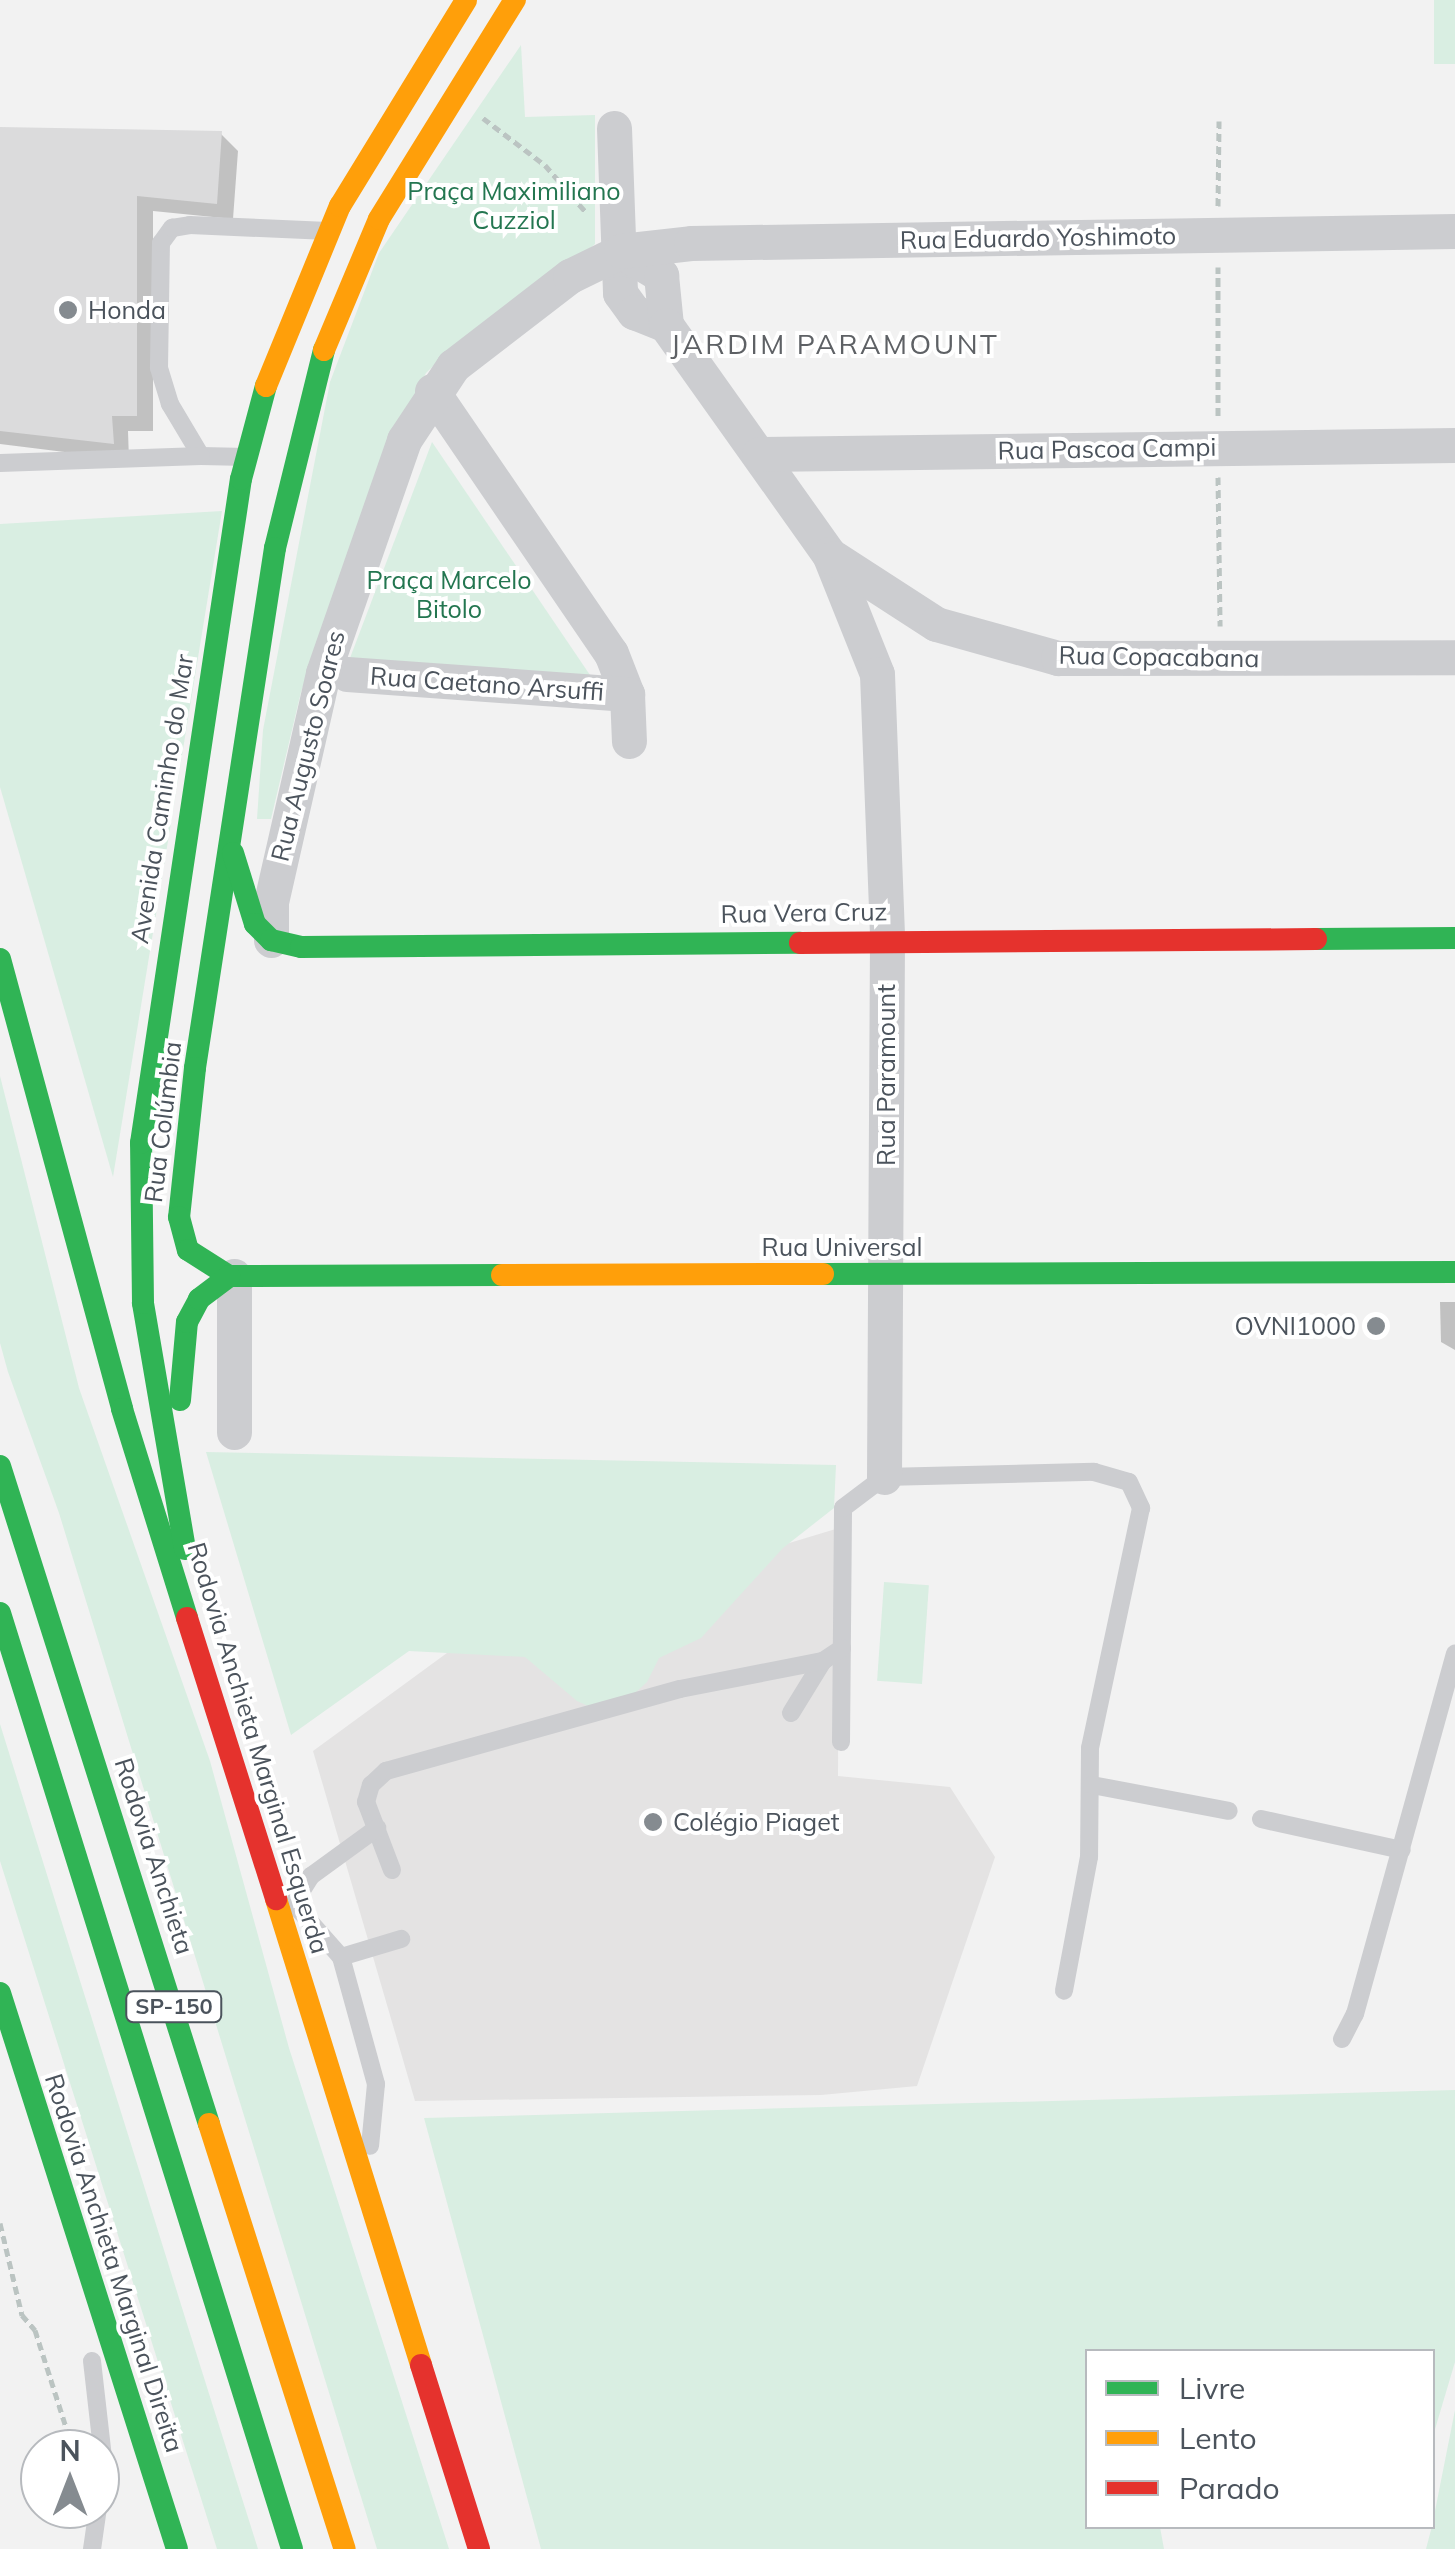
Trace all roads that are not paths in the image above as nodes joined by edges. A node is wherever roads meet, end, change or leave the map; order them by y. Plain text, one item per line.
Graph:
1 (466, 0) edge
2 (515, 0) edge
3 (614, 128) dead end
4 (328, 231) junction
5 (1455, 231) edge
6 (621, 251) junction
7 (432, 391) junction
8 (1455, 445) edge
9 (759, 454) junction
10 (201, 456) junction
11 (247, 456) junction
12 (0, 464) edge
13 (829, 554) junction
14 (895, 602) junction
15 (1455, 657) edge
16 (347, 674) dead end
17 (876, 674) junction
18 (627, 694) junction
19 (630, 740) dead end
20 (229, 836) junction
21 (1455, 938) edge
22 (887, 940) junction
23 (250, 955) junction
24 (0, 960) edge
25 (204, 1010) junction
26 (1455, 1272) edge
27 (885, 1274) junction
28 (231, 1276) junction
29 (234, 1432) dead end
30 (0, 1466) edge
31 (884, 1476) junction
32 (182, 1529) junction
33 (0, 1613) edge
34 (842, 1648) junction
35 (1455, 1654) edge
36 (201, 1656) junction
37 (823, 1661) junction
38 (792, 1713) dead end
39 (842, 1742) dead end
40 (1092, 1785) junction
41 (1229, 1811) dead end
42 (1262, 1819) dead end
43 (376, 1828) junction
44 (1402, 1850) junction
45 (392, 1870) dead end
46 (273, 1884) junction
47 (294, 1903) junction
48 (401, 1939) dead end
49 (342, 1957) junction
50 (1064, 1991) dead end
51 (0, 1993) edge
52 (1342, 2039) dead end
53 (361, 2180) junction
54 (72, 2222) junction
55 (92, 2549) edge
56 (177, 2549) edge
57 (292, 2549) edge
58 (346, 2549) edge
59 (479, 2549) edge

1 - 4 main road, Avenida Caminho do Mar
2 - 20 main road
3 - 6 street
4 - 10 lane
4 - 11 main road, Avenida Caminho do Mar
5 - 6 street, Rua Eduardo Yoshimoto
6 - 7 street, Rua Augusto Soares
6 - 9 street, Rua Paramount
7 - 18 street
7 - 23 street, Rua Augusto Soares
8 - 9 street, Rua Pascoa Campi
9 - 13 street, Rua Paramount
10 - 11 lane
10 - 12 lane
11 - 32 main road, Avenida Caminho do Mar
13 - 14 street, Rua Copacabana
13 - 17 street, Rua Paramount
14 - 15 street, Rua Copacabana
14 - 17 street, Rua Paramount
16 - 18 street, Rua Caetano Arsuffi
17 - 22 street, Rua Paramount
18 - 19 street
20 - 23 main road
20 - 25 main road, Rua Colúmbia
21 - 22 main road, Rua Vera Cruz
22 - 23 main road, Rua Vera Cruz
22 - 27 street, Rua Paramount
23 - 25 main road, Rua Colúmbia
24 - 36 main road, Rodovia Anchieta Marginal Esquerda
25 - 28 main road, Rua Colúmbia
26 - 27 main road, Rua Universal
27 - 28 main road, Rua Universal
27 - 31 street, Rua Paramount
28 - 29 street
28 - 32 main road
30 - 58 main road, Rodovia Anchieta / SP-150
31 - 34 lane
31 - 40 lane
32 - 36 main road, Avenida Caminho do Mar
33 - 57 main road, SP-150
34 - 37 lane
34 - 39 lane
35 - 44 lane
36 - 46 main road, Rodovia Anchieta Marginal Esquerda
37 - 38 lane
37 - 43 lane
40 - 41 lane
40 - 50 lane
42 - 44 lane
43 - 45 lane
43 - 47 lane
44 - 52 lane
46 - 47 lane
46 - 53 main road, Rodovia Anchieta Marginal Esquerda
47 - 49 lane
48 - 49 lane
49 - 53 lane
51 - 54 main road, Rodovia Anchieta Marginal Direita
53 - 59 main road, Rodovia Anchieta Marginal Esquerda
54 - 55 lane
54 - 56 main road, Rodovia Anchieta Marginal Direita

